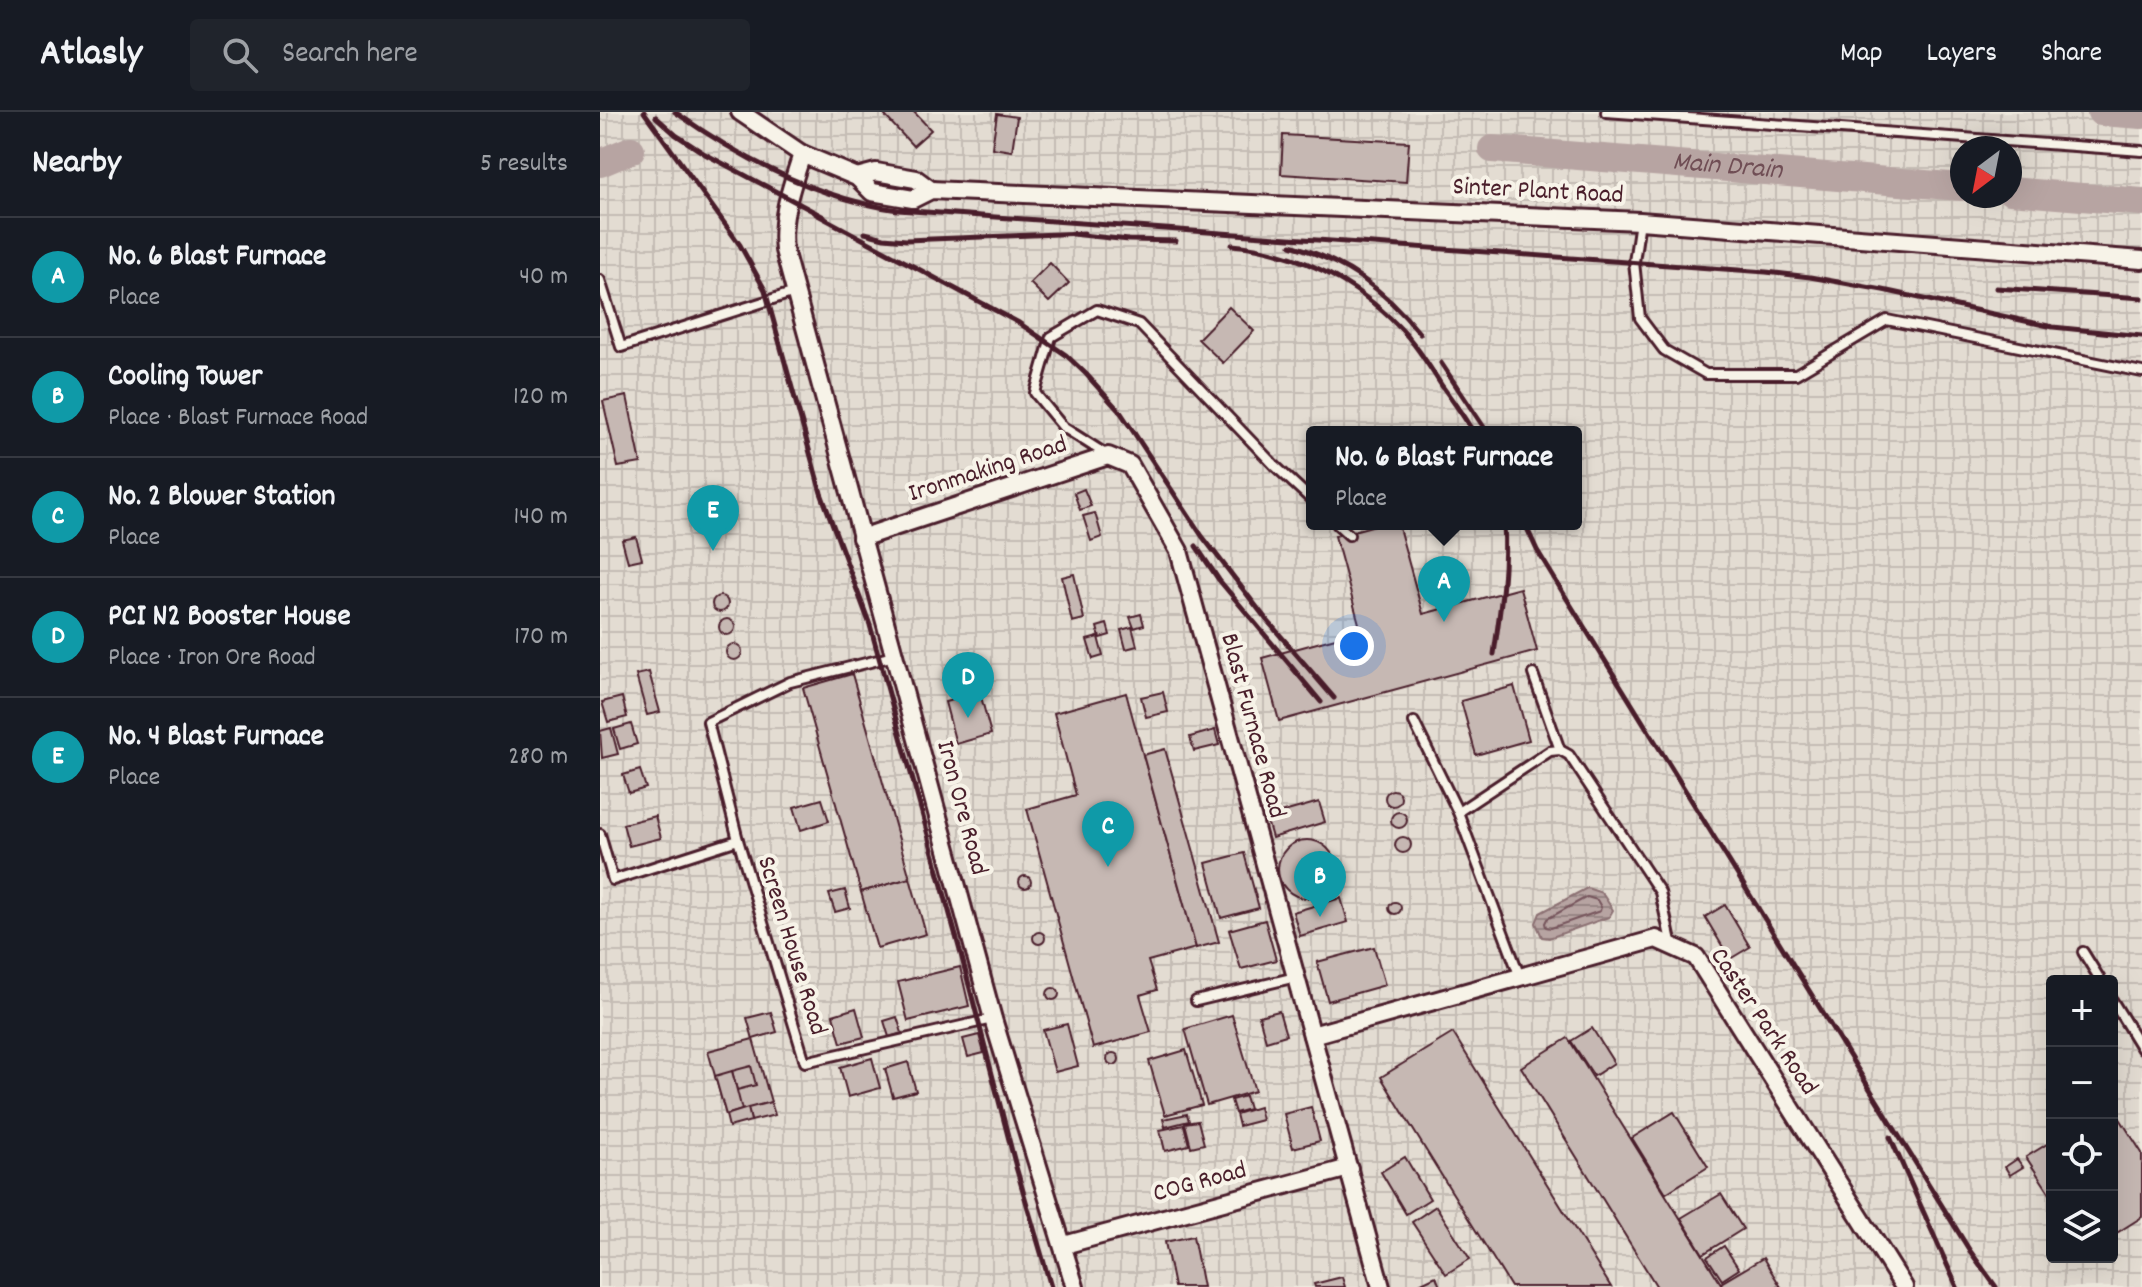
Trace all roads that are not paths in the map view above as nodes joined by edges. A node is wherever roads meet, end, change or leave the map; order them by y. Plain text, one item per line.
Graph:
1 (740, 112) edge
2 (1606, 112) edge
3 (2142, 151) edge
4 (802, 154) junction
5 (1640, 221) junction
6 (2142, 260) edge
7 (600, 280) edge
8 (795, 292) junction
9 (2142, 372) edge
10 (1108, 456) junction
11 (1130, 465) joint
12 (1306, 494) edge
13 (1344, 530) edge
14 (1349, 535) dead end
15 (861, 538) junction
16 (894, 656) junction
17 (1533, 674) dead end
18 (1414, 722) dead end
19 (1560, 750) junction
20 (1458, 812) junction
21 (600, 834) edge
22 (738, 840) junction
23 (1672, 946) junction
24 (2083, 952) dead end
25 (2097, 975) edge
26 (1296, 977) junction
27 (1520, 977) junction
28 (1196, 1001) dead end
29 (2118, 1010) edge
30 (993, 1019) junction
31 (1312, 1035) junction
32 (2142, 1049) edge
33 (1349, 1168) junction
34 (1064, 1245) junction
35 (1075, 1287) edge
36 (1381, 1287) edge
37 (1904, 1287) edge

1 - 4 street, Sinter Plant Road
2 - 3 lane
4 - 5 street, Sinter Plant Road
4 - 8 street, Iron Ore Road
5 - 6 street, Sinter Plant Road
5 - 9 lane
7 - 8 lane
8 - 15 street, Iron Ore Road
10 - 11 street, Ironmaking Road
10 - 12 lane
10 - 15 street, Ironmaking Road
11 - 26 street, Blast Furnace Road
13 - 14 lane
15 - 16 street, Iron Ore Road
16 - 22 lane, Screen House Road
16 - 30 street, Iron Ore Road
17 - 19 lane
18 - 20 lane
19 - 20 lane
19 - 23 lane
20 - 27 lane
21 - 22 lane, Screen House Road
22 - 30 lane, Screen House Road
23 - 27 street, Caster Park Road
23 - 37 street, Caster Park Road
24 - 25 lane
26 - 28 lane
26 - 31 street, Blast Furnace Road
27 - 31 street, Caster Park Road
29 - 32 lane
30 - 34 street, Iron Ore Road
31 - 33 street, Blast Furnace Road
33 - 34 street, COG Road
33 - 36 street, Blast Furnace Road
34 - 35 street, Iron Ore Road

